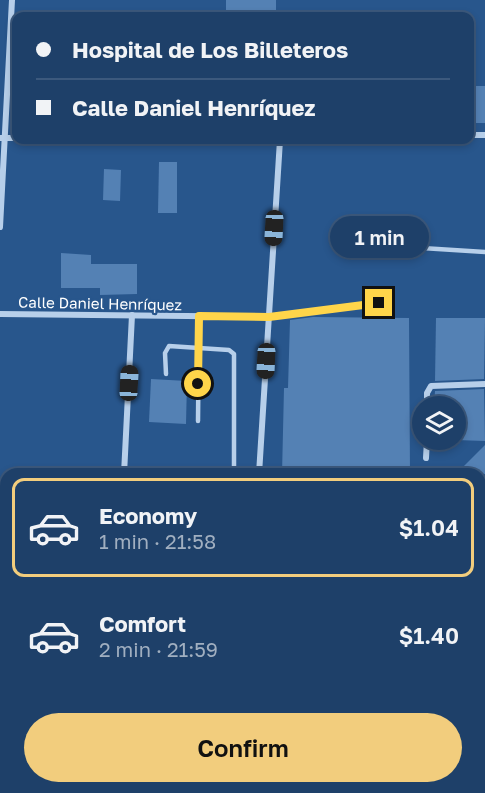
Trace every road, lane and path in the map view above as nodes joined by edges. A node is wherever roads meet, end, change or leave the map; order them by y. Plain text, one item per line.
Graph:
1 (12, 0) edge
2 (2, 138) edge
3 (280, 144) edge
4 (0, 227) edge
5 (406, 247) dead end
6 (485, 252) edge
7 (379, 303) dead end
8 (0, 314) edge
9 (132, 315) junction
10 (199, 316) junction
11 (269, 317) junction
12 (199, 348) junction
13 (166, 374) dead end
14 (485, 384) edge
15 (427, 396) edge
16 (198, 421) dead end
17 (426, 450) edge
18 (426, 458) dead end
19 (124, 468) edge
20 (234, 468) edge
21 (259, 468) edge

1 - 2 street
2 - 4 street
3 - 11 street
5 - 6 lane
7 - 11 street, Calle Daniel Henríquez
8 - 9 street, Calle Daniel Henríquez
9 - 10 street, Calle Daniel Henríquez
9 - 19 street
10 - 11 street, Calle Daniel Henríquez
10 - 12 lane
11 - 21 street
12 - 13 lane
12 - 16 lane
12 - 20 lane
14 - 15 street
17 - 18 street

